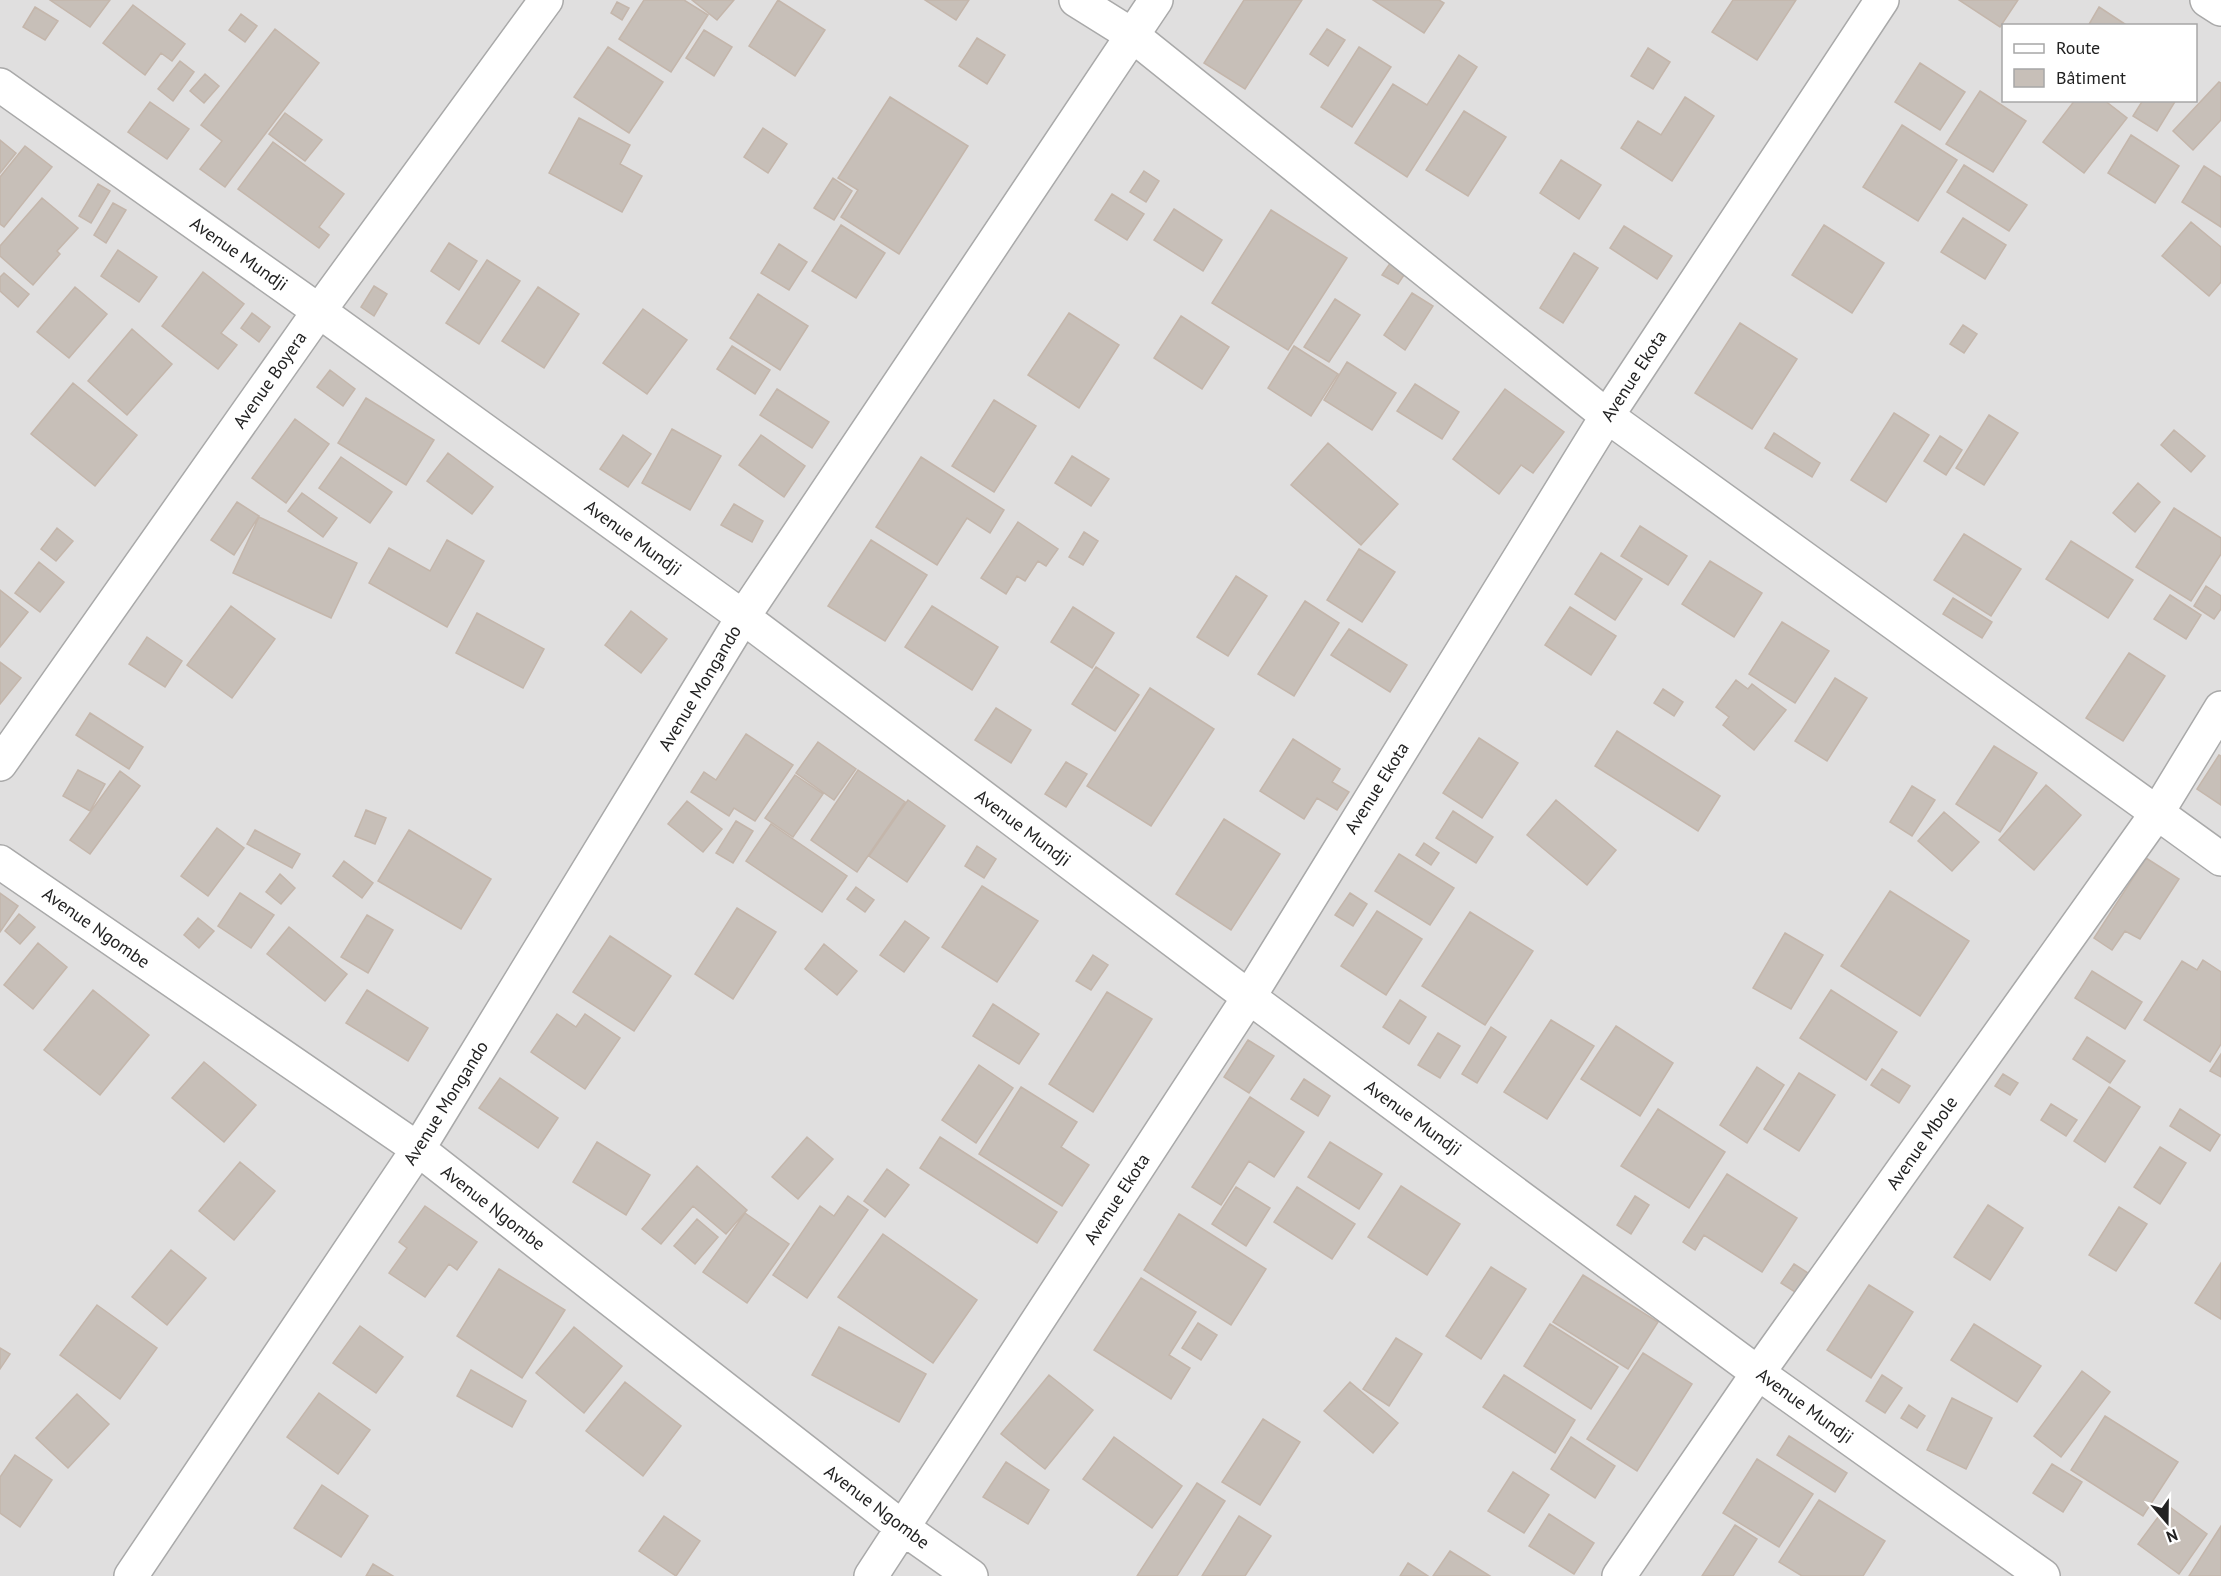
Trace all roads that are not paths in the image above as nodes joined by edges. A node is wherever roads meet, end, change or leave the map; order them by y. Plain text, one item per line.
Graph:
1 (546, 0) edge
2 (1076, 0) edge
3 (1156, 0) edge
4 (1882, 0) edge
5 (2207, 0) edge
6 (2221, 9) edge
7 (1132, 35) junction
8 (0, 85) edge
9 (319, 311) junction
10 (1607, 416) junction
11 (743, 617) junction
12 (2221, 708) edge
13 (0, 764) edge
14 (2157, 813) junction
15 (2221, 860) edge
16 (0, 862) edge
17 (1249, 997) junction
18 (418, 1149) junction
19 (1758, 1373) junction
20 (903, 1528) junction
21 (131, 1576) edge
22 (871, 1576) edge
23 (971, 1576) edge
24 (1619, 1576) edge
25 (2043, 1576) edge

1 - 9 street, Avenue Boyera
2 - 7 street
3 - 7 street, Avenue Mongando
4 - 10 street, Avenue Ekota
5 - 6 street
7 - 10 street
7 - 11 street, Avenue Mongando
8 - 9 street, Avenue Mundji
9 - 11 street, Avenue Mundji
9 - 13 street, Avenue Boyera
10 - 14 street
10 - 17 street, Avenue Ekota
11 - 17 street, Avenue Mundji
11 - 18 street, Avenue Mongando
12 - 14 street, Avenue Mbole
14 - 15 street
14 - 19 street, Avenue Mbole
16 - 18 street, Avenue Ngombe
17 - 19 street, Avenue Mundji
17 - 20 street, Avenue Ekota
18 - 20 street, Avenue Ngombe
18 - 21 street, Avenue Mongando
19 - 24 street, Avenue Mbole
19 - 25 street, Avenue Mundji
20 - 22 street, Avenue Ekota
20 - 23 street, Avenue Ngombe

